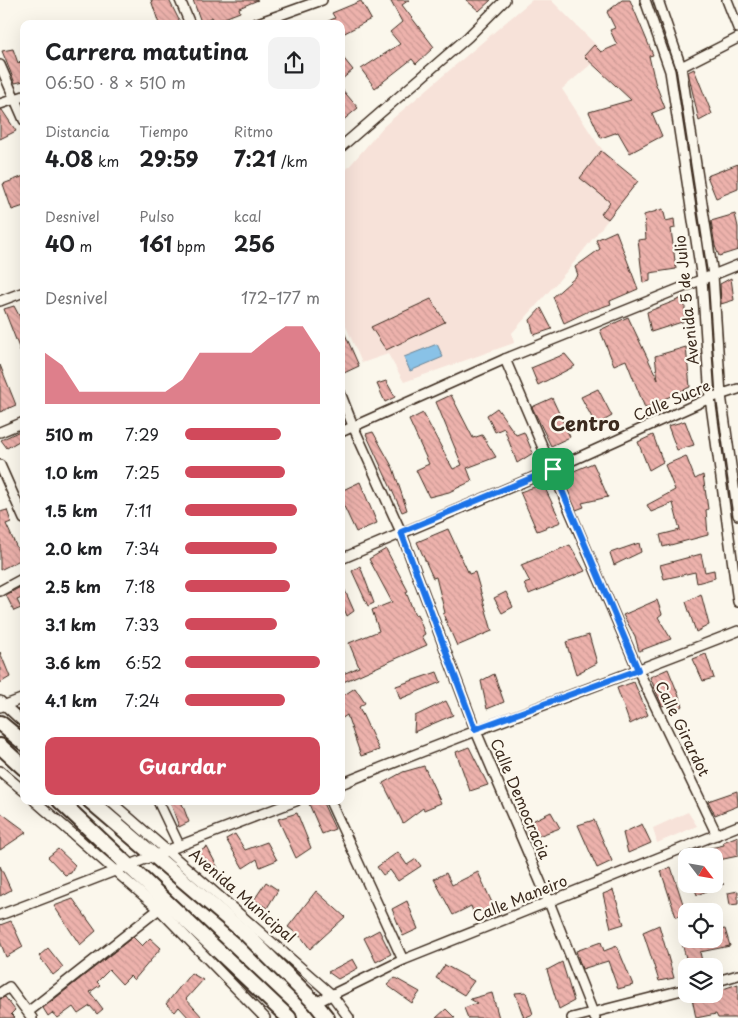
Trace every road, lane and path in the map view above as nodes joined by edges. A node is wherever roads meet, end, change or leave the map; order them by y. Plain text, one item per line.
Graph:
1 (180, 0) edge
2 (322, 0) edge
3 (505, 0) edge
4 (645, 0) edge
5 (658, 0) edge
6 (727, 0) edge
7 (188, 20) edge
8 (266, 20) edge
9 (738, 28) edge
10 (738, 38) edge
11 (0, 65) edge
12 (681, 67) junction
13 (19, 98) edge
14 (0, 104) edge
15 (345, 145) edge
16 (738, 265) edge
17 (713, 275) junction
18 (702, 279) junction
19 (20, 294) edge
20 (0, 301) edge
21 (506, 359) junction
22 (737, 392) edge
23 (721, 395) junction
24 (710, 398) junction
25 (345, 407) edge
26 (20, 424) edge
27 (352, 426) junction
28 (345, 430) edge
29 (0, 432) edge
30 (0, 465) edge
31 (553, 469) junction
32 (20, 510) edge
33 (738, 515) edge
34 (401, 532) junction
35 (345, 557) edge
36 (20, 580) edge
37 (0, 591) edge
38 (738, 602) edge
39 (738, 630) edge
40 (638, 670) junction
41 (20, 699) edge
42 (2, 705) edge
43 (20, 719) edge
44 (0, 722) edge
45 (475, 729) junction
46 (20, 740) edge
47 (0, 746) edge
48 (20, 764) edge
49 (0, 770) edge
50 (345, 782) edge
51 (20, 788) edge
52 (41, 805) edge
53 (64, 805) edge
54 (95, 805) edge
55 (114, 805) edge
56 (160, 805) edge
57 (285, 805) edge
58 (332, 805) edge
59 (738, 826) edge
60 (717, 835) junction
61 (179, 845) junction
62 (158, 853) junction
63 (130, 867) junction
64 (116, 871) junction
65 (549, 902) junction
66 (159, 909) junction
67 (0, 915) edge
68 (403, 960) junction
69 (738, 975) edge
70 (723, 979) edge
71 (678, 991) edge
72 (0, 992) edge
73 (332, 995) junction
74 (315, 1002) junction
75 (30, 1015) edge
76 (593, 1015) edge
77 (287, 1016) edge
78 (265, 1018) edge
79 (271, 1018) edge
80 (327, 1018) edge
81 (349, 1018) edge
82 (572, 1018) edge

1 - 7 street
2 - 8 street
3 - 15 street
4 - 18 street, Avenida 5 de Julio
5 - 12 street, Avenida 5 de Julio
6 - 9 street
10 - 12 street
11 - 13 street
12 - 17 street, Avenida 5 de Julio
13 - 14 street
16 - 17 street
17 - 18 street
17 - 23 street, Avenida 5 de Julio
18 - 21 street
18 - 24 street, Avenida 5 de Julio
19 - 20 street
21 - 27 street
21 - 31 street, Calle Girardot
22 - 23 street, Calle Sucre
23 - 24 street, Calle Sucre
23 - 33 street, Avenida 5 de Julio
24 - 31 street, Calle Sucre
24 - 38 street, Avenida 5 de Julio
25 - 27 street, Calle Democracia
26 - 29 street
27 - 28 street
27 - 34 street, Calle Democracia
30 - 32 street
31 - 34 street, Calle Sucre
31 - 40 street, Calle Girardot
34 - 35 street, Calle Sucre
34 - 45 street, Calle Democracia
36 - 37 street
39 - 40 street
40 - 45 street
40 - 60 street, Calle Girardot
41 - 42 street
42 - 43 street
44 - 46 highway
45 - 50 street
45 - 65 street, Calle Democracia
47 - 48 highway
49 - 51 street
52 - 64 street
53 - 63 highway
54 - 62 highway, Avenida Municipal
55 - 62 street, Avenida Municipal
56 - 61 street
57 - 61 street
58 - 68 street
59 - 60 street, Calle Maneiro
60 - 65 street, Calle Maneiro
61 - 62 street
62 - 63 street
62 - 73 street, Avenida Municipal
62 - 74 highway, Avenida Municipal
63 - 64 street
63 - 77 highway
64 - 66 street
64 - 67 street
65 - 68 street, Calle Maneiro
65 - 76 street, Calle Democracia
66 - 75 street
66 - 78 street
68 - 73 street, Calle Maneiro
69 - 70 street
71 - 76 street
72 - 75 street
73 - 74 street, Calle Maneiro
73 - 81 street, Avenida Municipal
74 - 80 highway, Avenida Municipal
76 - 82 street
77 - 79 street

